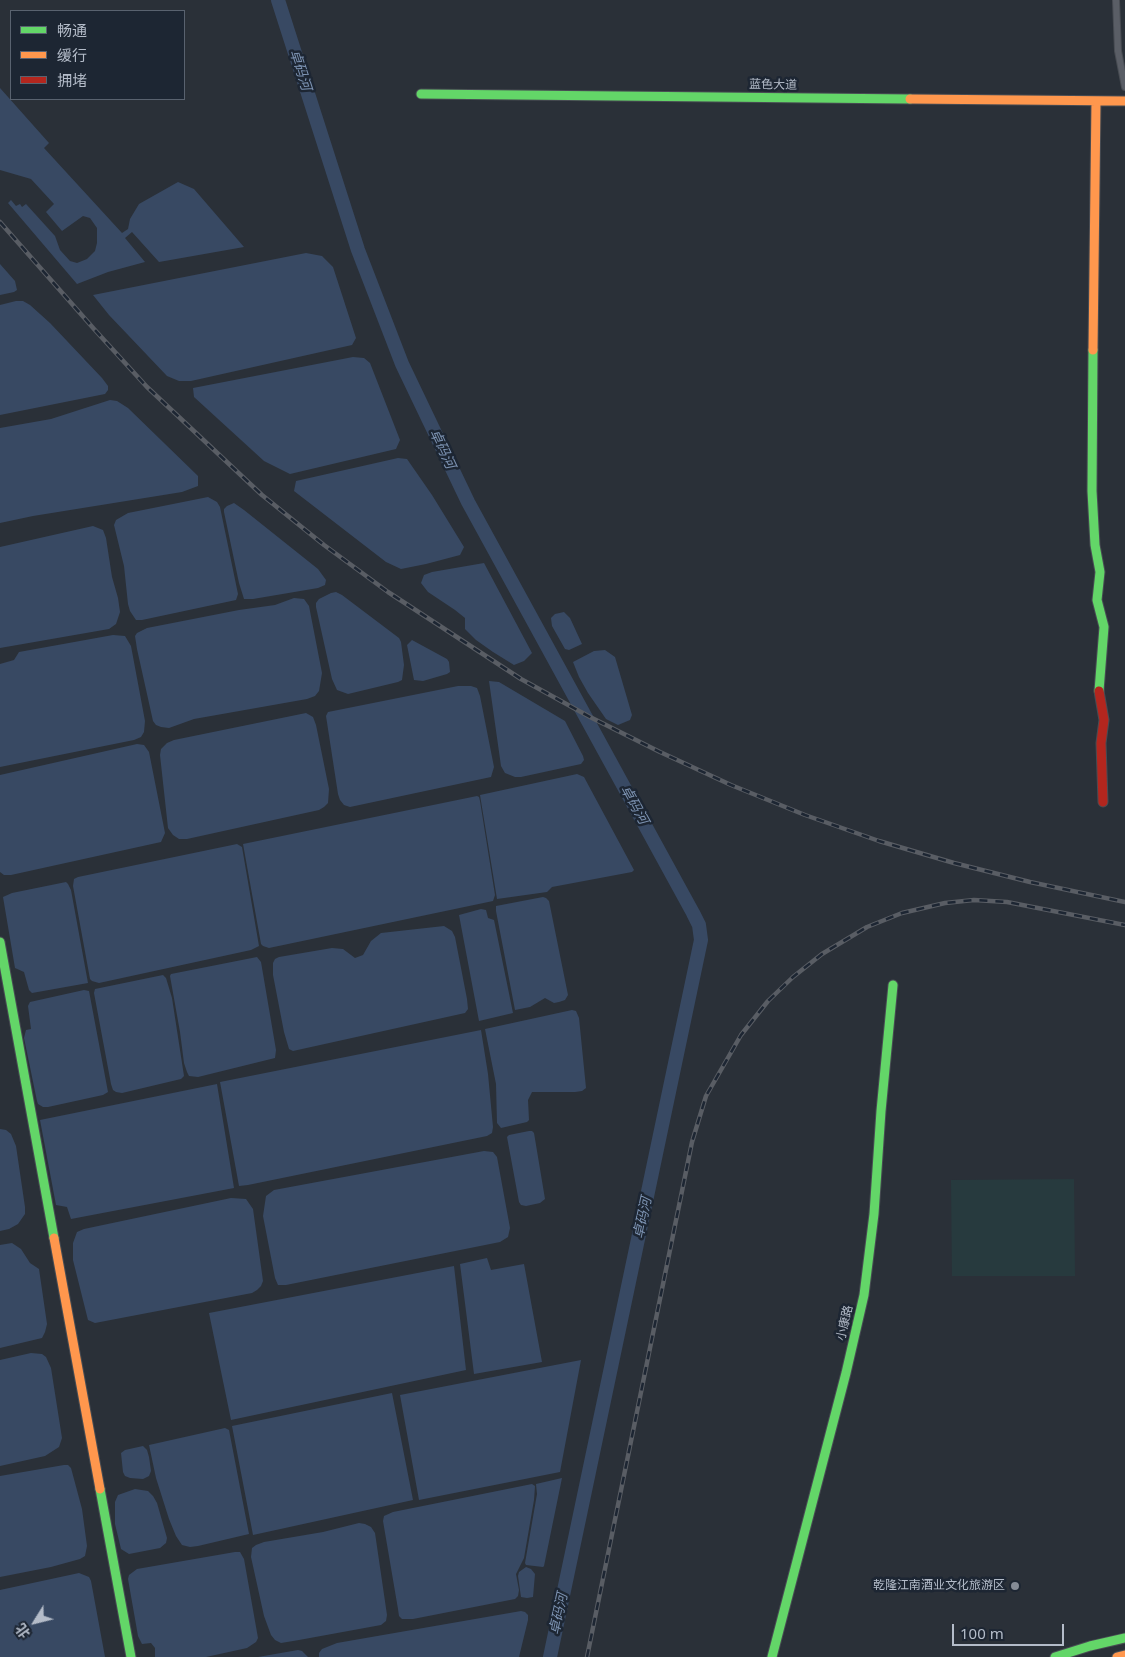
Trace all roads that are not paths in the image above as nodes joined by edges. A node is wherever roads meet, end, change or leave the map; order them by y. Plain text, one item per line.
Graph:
1 (1116, 0) edge
2 (1125, 87) edge
3 (421, 94) dead end
4 (1096, 101) junction
5 (1125, 101) edge
6 (1103, 802) dead end
7 (0, 942) edge
8 (893, 985) dead end
9 (1125, 1638) edge
10 (1125, 1655) edge
11 (131, 1657) edge
12 (772, 1657) edge
13 (1056, 1657) edge
14 (1117, 1657) edge

1 - 2 street
3 - 4 street, 蓝色大道
4 - 5 street, 蓝色大道
4 - 6 street
7 - 11 street
8 - 12 street, 小康路
9 - 13 street
10 - 14 street

